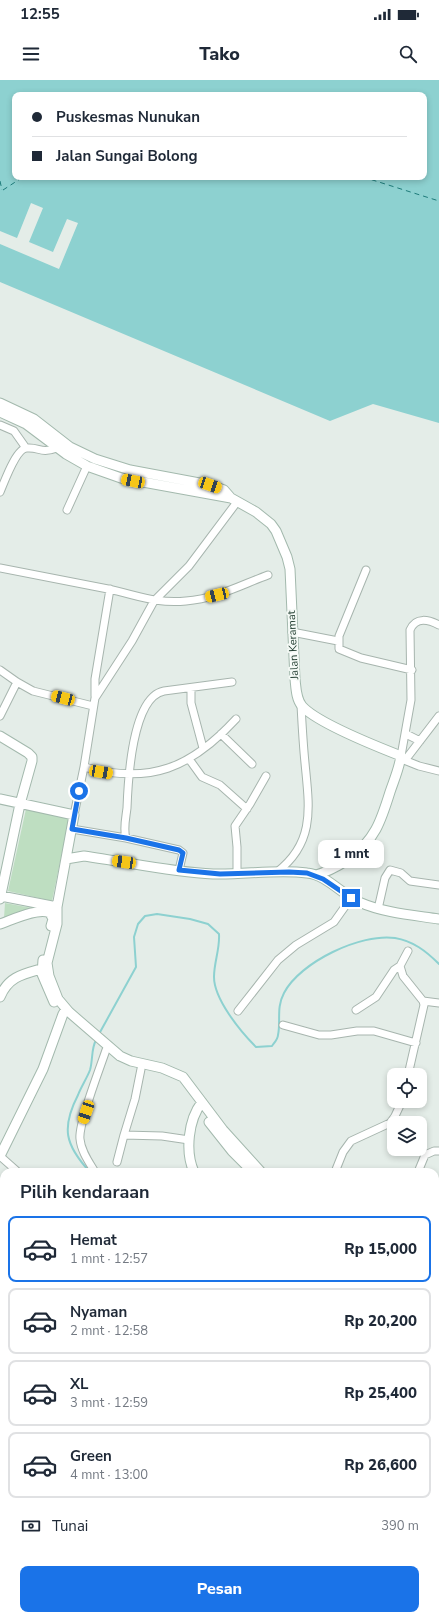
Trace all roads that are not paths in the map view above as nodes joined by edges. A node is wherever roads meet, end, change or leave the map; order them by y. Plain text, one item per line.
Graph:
1 (0, 403) edge
2 (0, 412) edge
3 (0, 425) edge
4 (26, 448) junction
5 (57, 448) junction
6 (68, 450) junction
7 (87, 466) junction
8 (147, 473) junction
9 (145, 483) junction
10 (0, 492) edge
11 (234, 500) junction
12 (67, 510) dead end
13 (0, 568) edge
14 (366, 570) dead end
15 (268, 575) dead end
16 (110, 589) junction
17 (154, 601) junction
18 (439, 625) edge
19 (292, 632) junction
20 (338, 641) junction
21 (0, 670) edge
22 (412, 670) junction
23 (17, 682) junction
24 (232, 682) dead end
25 (191, 689) junction
26 (95, 698) junction
27 (301, 705) junction
28 (93, 706) junction
29 (0, 716) edge
30 (439, 716) edge
31 (236, 719) dead end
32 (221, 734) junction
33 (406, 734) junction
34 (0, 736) edge
35 (420, 741) junction
36 (203, 748) junction
37 (189, 758) junction
38 (402, 759) junction
39 (252, 764) dead end
40 (84, 766) junction
41 (439, 771) edge
42 (128, 774) junction
43 (266, 776) dead end
44 (0, 799) edge
45 (20, 804) junction
46 (247, 809) junction
47 (74, 815) junction
48 (72, 829) junction
49 (126, 838) junction
50 (68, 849) junction
51 (84, 856) junction
52 (66, 859) junction
53 (179, 870) junction
54 (277, 872) junction
55 (238, 874) junction
56 (316, 875) junction
57 (439, 885) edge
58 (0, 898) edge
59 (351, 898) junction
60 (57, 907) junction
61 (378, 909) junction
62 (439, 919) edge
63 (0, 924) edge
64 (408, 951) dead end
65 (400, 966) junction
66 (41, 969) junction
67 (0, 996) edge
68 (423, 1001) junction
69 (439, 1003) edge
70 (356, 1010) dead end
71 (238, 1011) dead end
72 (65, 1012) junction
73 (283, 1025) dead end
74 (416, 1043) junction
75 (104, 1047) junction
76 (410, 1068) edge
77 (141, 1069) junction
78 (200, 1105) junction
79 (399, 1108) edge
80 (124, 1135) junction
81 (190, 1140) junction
82 (439, 1151) edge
83 (0, 1156) edge
84 (117, 1162) dead end
85 (14, 1168) edge
86 (93, 1168) edge
87 (193, 1168) edge
88 (249, 1168) edge
89 (257, 1168) edge
90 (337, 1168) edge
91 (420, 1168) edge

1 - 6 street
2 - 5 street
3 - 4 street
4 - 5 street
4 - 10 street
5 - 6 street
6 - 7 street
6 - 8 street
7 - 9 street
7 - 12 street
8 - 9 street
8 - 11 street
9 - 11 street
11 - 17 street
11 - 19 street, Jalan Keramat
13 - 16 street
14 - 20 street
15 - 17 street
16 - 17 street
16 - 26 street
17 - 26 street
18 - 22 street
19 - 20 street
19 - 27 street, Jalan Keramat
20 - 22 street
21 - 23 street
22 - 33 street
23 - 28 street
23 - 29 street
24 - 25 street
25 - 36 street
25 - 42 street
26 - 28 street
27 - 38 street
27 - 54 street
28 - 40 street
30 - 35 street
31 - 32 street
32 - 36 street
32 - 39 street
33 - 35 street
33 - 38 street
34 - 45 street
35 - 38 street
36 - 37 street
37 - 42 street
37 - 46 street
38 - 41 street
38 - 56 street
40 - 42 street
40 - 47 street
42 - 49 street
43 - 46 street
44 - 45 street
45 - 47 street
45 - 58 street
46 - 55 street
47 - 48 street
48 - 49 street
48 - 50 street
49 - 53 street
50 - 51 street
50 - 52 street
51 - 52 street
51 - 53 street
52 - 60 street
53 - 55 street
54 - 55 street
54 - 56 street
56 - 59 street
57 - 61 street
58 - 60 street
59 - 61 street
59 - 71 street
60 - 72 street
61 - 62 street
63 - 66 street
64 - 65 street
65 - 68 street
65 - 70 street
66 - 67 street
66 - 72 street
68 - 69 street
68 - 74 street
72 - 75 street
72 - 83 street
73 - 74 street
74 - 76 street
75 - 77 street
75 - 78 street
75 - 86 street
77 - 78 street
77 - 80 street
78 - 81 street
78 - 88 street
78 - 89 street
79 - 90 street
80 - 81 street
80 - 84 street
81 - 87 street
82 - 91 street
83 - 85 street

